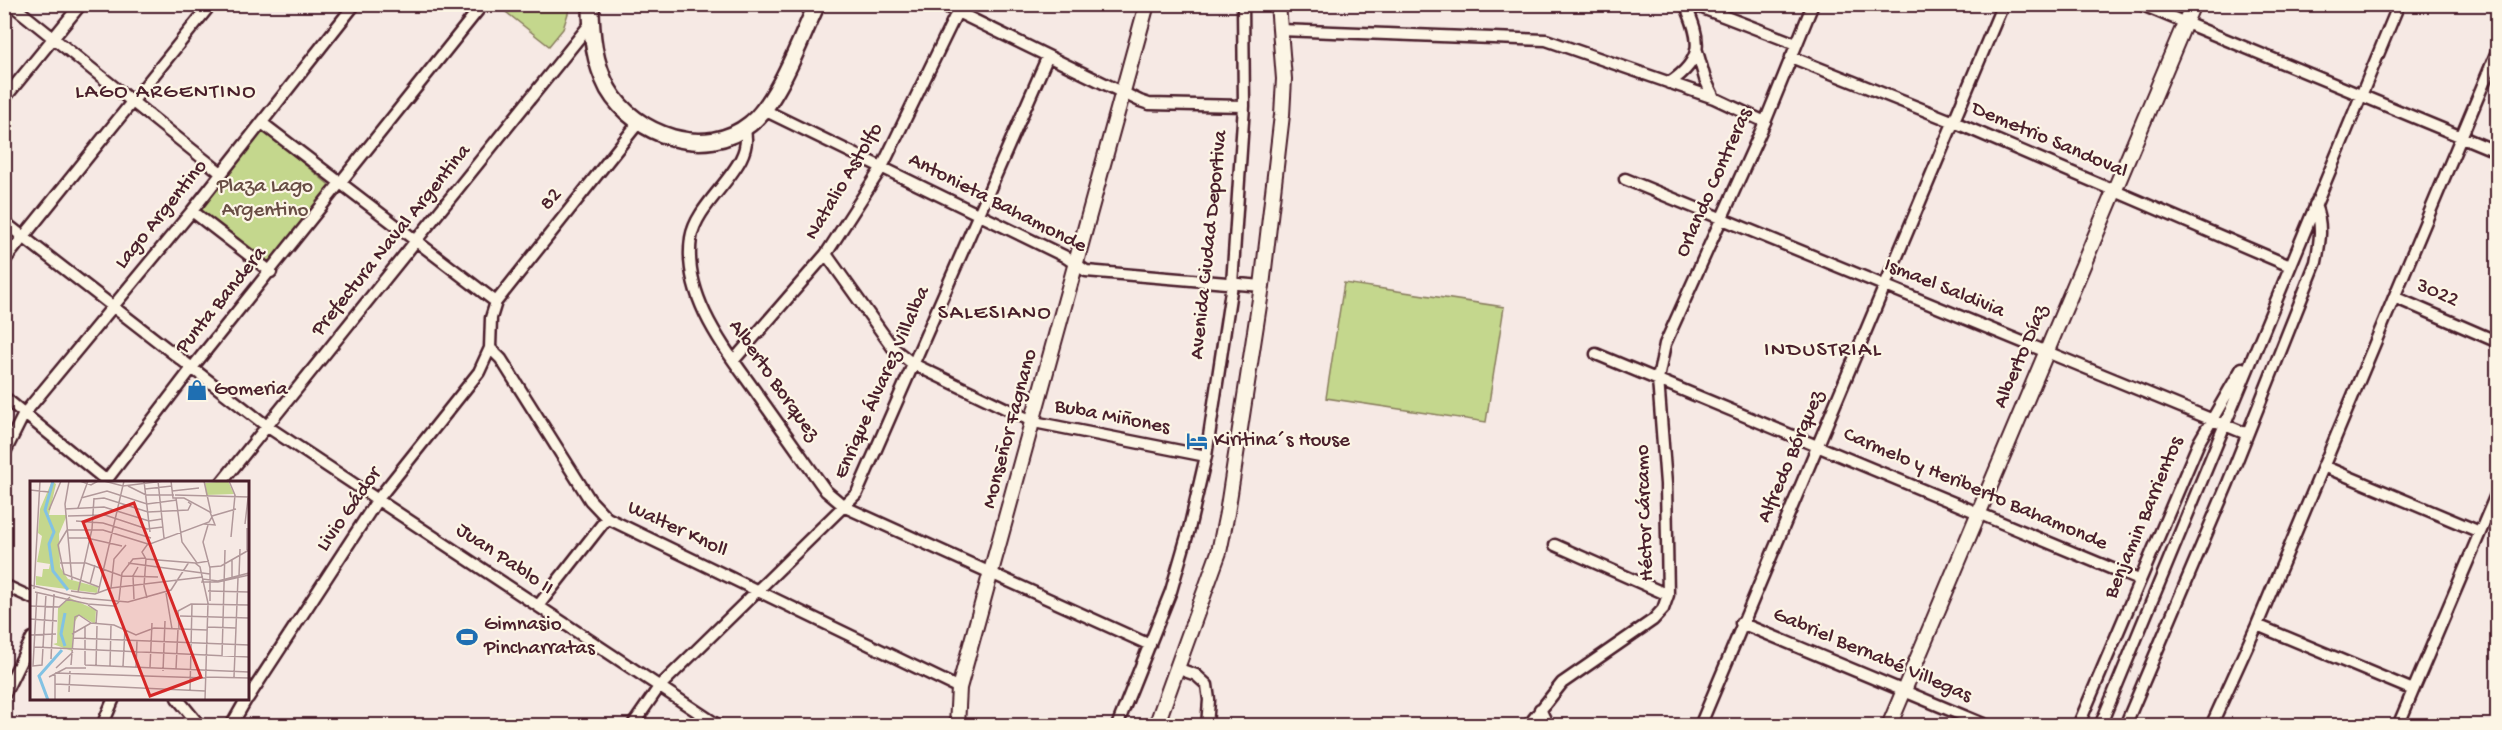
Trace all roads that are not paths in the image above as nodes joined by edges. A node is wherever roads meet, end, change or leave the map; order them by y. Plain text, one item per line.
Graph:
1 (11, 4) edge
2 (81, 4) edge
3 (211, 4) edge
4 (355, 4) edge
5 (483, 4) edge
6 (591, 4) edge
7 (817, 4) edge
8 (941, 4) edge
9 (1147, 4) edge
10 (1243, 4) edge
11 (1278, 4) edge
12 (1685, 4) edge
13 (1692, 4) edge
14 (1813, 4) edge
15 (2003, 4) edge
16 (2140, 4) edge
17 (2193, 4) edge
18 (2399, 4) edge
19 (959, 8) edge
20 (591, 23) junction
21 (2185, 24) junction
22 (1280, 30) junction
23 (54, 39) junction
24 (1796, 44) junction
25 (1697, 49) junction
26 (2498, 49) edge
27 (1791, 57) junction
28 (1047, 58) junction
29 (1669, 83) junction
30 (1123, 94) junction
31 (2361, 97) junction
32 (1714, 98) junction
33 (4, 99) edge
34 (132, 101) junction
35 (1244, 106) junction
36 (764, 110) junction
37 (639, 122) junction
38 (1765, 122) junction
39 (1954, 122) junction
40 (262, 123) junction
41 (744, 129) junction
42 (2460, 137) junction
43 (2498, 152) edge
44 (882, 167) junction
45 (221, 173) junction
46 (1625, 179) dead end
47 (342, 185) junction
48 (2117, 191) junction
49 (2315, 205) junction
50 (192, 211) junction
51 (976, 216) junction
52 (1720, 219) junction
53 (4, 222) edge
54 (23, 236) junction
55 (417, 242) junction
56 (826, 254) junction
57 (4, 261) edge
58 (2290, 266) junction
59 (1077, 267) junction
60 (271, 272) junction
61 (1232, 284) junction
62 (1262, 286) junction
63 (1886, 286) junction
64 (2394, 297) junction
65 (496, 302) junction
66 (113, 306) junction
67 (2262, 334) junction
68 (2498, 342) edge
69 (490, 348) junction
70 (2047, 352) junction
71 (1596, 354) dead end
72 (734, 360) junction
73 (913, 364) junction
74 (192, 368) junction
75 (1658, 379) junction
76 (4, 397) edge
77 (24, 414) junction
78 (2211, 420) junction
79 (1034, 422) junction
80 (2224, 425) junction
81 (268, 427) junction
82 (2247, 434) junction
83 (1818, 445) junction
84 (4, 454) edge
85 (1206, 456) junction
86 (2323, 466) junction
87 (105, 481) edge
88 (107, 481) edge
89 (224, 481) edge
90 (2498, 490) edge
91 (378, 499) junction
92 (845, 507) junction
93 (1979, 513) junction
94 (607, 518) junction
95 (2480, 532) junction
96 (1555, 545) dead end
97 (992, 575) junction
98 (2139, 580) junction
99 (4, 585) edge
100 (758, 590) junction
101 (1668, 594) junction
102 (30, 597) edge
103 (538, 606) junction
104 (1741, 623) junction
105 (2257, 625) junction
106 (30, 642) edge
107 (1150, 645) junction
108 (1176, 668) junction
109 (659, 687) junction
110 (959, 688) junction
111 (1903, 690) junction
112 (2413, 690) junction
113 (4, 695) edge
114 (249, 695) edge
115 (114, 700) edge
116 (178, 700) edge
117 (246, 700) edge
118 (1540, 709) junction
119 (102, 726) edge
120 (200, 726) edge
121 (231, 726) edge
122 (632, 726) edge
123 (719, 726) edge
124 (957, 726) edge
125 (1117, 726) edge
126 (1156, 726) edge
127 (1207, 726) edge
128 (1528, 726) edge
129 (1548, 726) edge
130 (1700, 726) edge
131 (1889, 726) edge
132 (1988, 726) edge
133 (2078, 726) edge
134 (2100, 726) edge
135 (2125, 726) edge
136 (2211, 726) edge
137 (2398, 726) edge

1 - 23 street
2 - 23 street
3 - 34 street
4 - 40 street, Lago Argentino
5 - 47 street, Punta Bandera
6 - 20 main road
7 - 36 main road
8 - 19 street
9 - 30 street, Monseñor Fagnano
10 - 35 street, Avenida Ciudad Deportiva
11 - 22 street
12 - 25 street
13 - 24 street
14 - 24 street, Orlando Contreras
15 - 39 street, Alfredo Bórquez
16 - 21 street
17 - 21 street, Alberto Díaz
18 - 31 street, Benjamin Barrientos
19 - 28 street
19 - 44 street, Natalio Astolfo
20 - 37 main road
20 - 55 street, Prefectura Naval Argentina
21 - 31 street
21 - 48 street, Alberto Díaz
22 - 29 street
22 - 62 street
23 - 33 street
23 - 34 street
24 - 27 street, Orlando Contreras
25 - 29 street
25 - 32 street
26 - 42 street
27 - 38 street, Orlando Contreras
27 - 39 street, Demetrio Sandoval
28 - 30 street
28 - 51 street, Enrique Álvarez Villalba
29 - 32 street
30 - 35 street
30 - 59 street, Monseñor Fagnano
31 - 42 street
31 - 49 street, Benjamin Barrientos
32 - 38 street
34 - 45 street
34 - 54 street
35 - 61 street, Avenida Ciudad Deportiva
36 - 41 main road
36 - 44 street, Antonieta Bahamonde
37 - 41 main road
37 - 65 street, 82
38 - 52 street, Orlando Contreras
39 - 48 street, Demetrio Sandoval
39 - 63 street, Alfredo Bórquez
40 - 45 street, Lago Argentino
40 - 47 street
41 - 72 street, Alberto Borquez
42 - 43 street
42 - 64 street
44 - 51 street, Antonieta Bahamonde
44 - 56 street, Natalio Astolfo
45 - 50 street, Lago Argentino
46 - 52 street, Ismael Saldivia
47 - 55 street
47 - 60 street, Punta Bandera
48 - 58 street, Demetrio Sandoval
48 - 70 street, Alberto Díaz
49 - 58 street, Benjamin Barrientos
49 - 82 street
50 - 60 street
50 - 66 street, Lago Argentino
51 - 59 street, Antonieta Bahamonde
51 - 73 street, Enrique Álvarez Villalba
52 - 63 street, Ismael Saldivia
52 - 75 street, Orlando Contreras
53 - 54 street, Juan Pablo II
54 - 57 street
54 - 66 street, Juan Pablo II
55 - 65 street
55 - 81 street, Prefectura Naval Argentina
56 - 72 street, Natalio Astolfo
56 - 73 street, Buba Miñones
58 - 67 street, Benjamin Barrientos
59 - 61 street, Antonieta Bahamonde
59 - 79 street, Monseñor Fagnano
60 - 74 street, Punta Bandera
61 - 62 street, Antonieta Bahamonde
61 - 85 street, Avenida Ciudad Deportiva
62 - 108 street
63 - 70 street, Ismael Saldivia
63 - 83 street, Alfredo Bórquez
64 - 68 street, 3022
64 - 86 street
65 - 69 street
66 - 74 street, Juan Pablo II
66 - 77 street, Lago Argentino
67 - 78 street, Benjamin Barrientos
67 - 80 street, Benjamin Barrientos
69 - 91 street, Livio Gádor
69 - 94 street, Walter Knoll
70 - 78 street, Ismael Saldivia
70 - 93 street, Alberto Díaz
71 - 75 street, Carmelo y Heriberto Bahamonde
72 - 92 street, Alberto Borquez
73 - 79 street, Buba Miñones
73 - 92 street, Enrique Álvarez Villalba
74 - 81 street, Juan Pablo II
74 - 88 street, Punta Bandera
75 - 83 street, Carmelo y Heriberto Bahamonde
75 - 101 street, Héctor Cárcamo
76 - 77 street
77 - 84 street, Lago Argentino
77 - 87 street
78 - 80 street, Ismael Saldivia
78 - 98 street, Benjamin Barrientos
79 - 85 street, Buba Miñones
79 - 97 street, Monseñor Fagnano
80 - 82 street, Ismael Saldivia
80 - 134 street, Benjamin Barrientos
81 - 89 street, Prefectura Naval Argentina
81 - 91 street, Juan Pablo II
82 - 135 street
83 - 93 street, Carmelo y Heriberto Bahamonde
83 - 104 street, Alfredo Bórquez
85 - 107 street, Avenida Ciudad Deportiva
86 - 95 street
86 - 105 street
90 - 95 street
91 - 103 street, Juan Pablo II
91 - 114 street, Livio Gádor
92 - 97 street, Alberto Borquez
92 - 100 street, Enrique Álvarez Villalba
93 - 98 street, Carmelo y Heriberto Bahamonde
93 - 111 street, Alberto Díaz
94 - 100 street, Walter Knoll
94 - 103 street
95 - 112 street
96 - 101 street
97 - 107 street, Alberto Borquez
97 - 110 street, Monseñor Fagnano
98 - 133 street, Benjamin Barrientos
99 - 102 street
100 - 109 street, Enrique Álvarez Villalba
100 - 110 street, Walter Knoll
101 - 118 street, Héctor Cárcamo
103 - 109 street, Juan Pablo II
104 - 111 street, Gabriel Bernabé Villegas
104 - 130 street, Alfredo Bórquez
105 - 112 street
105 - 136 street
106 - 113 street
107 - 125 street, Avenida Ciudad Deportiva
108 - 126 street
108 - 127 street
109 - 122 street, Enrique Álvarez Villalba
109 - 123 street, Juan Pablo II
110 - 124 street, Monseñor Fagnano
111 - 131 street, Alberto Díaz
111 - 132 street, Gabriel Bernabé Villegas
112 - 137 street
115 - 119 street
116 - 120 street
117 - 121 street, Livio Gádor
118 - 128 street, Héctor Cárcamo
118 - 129 street

